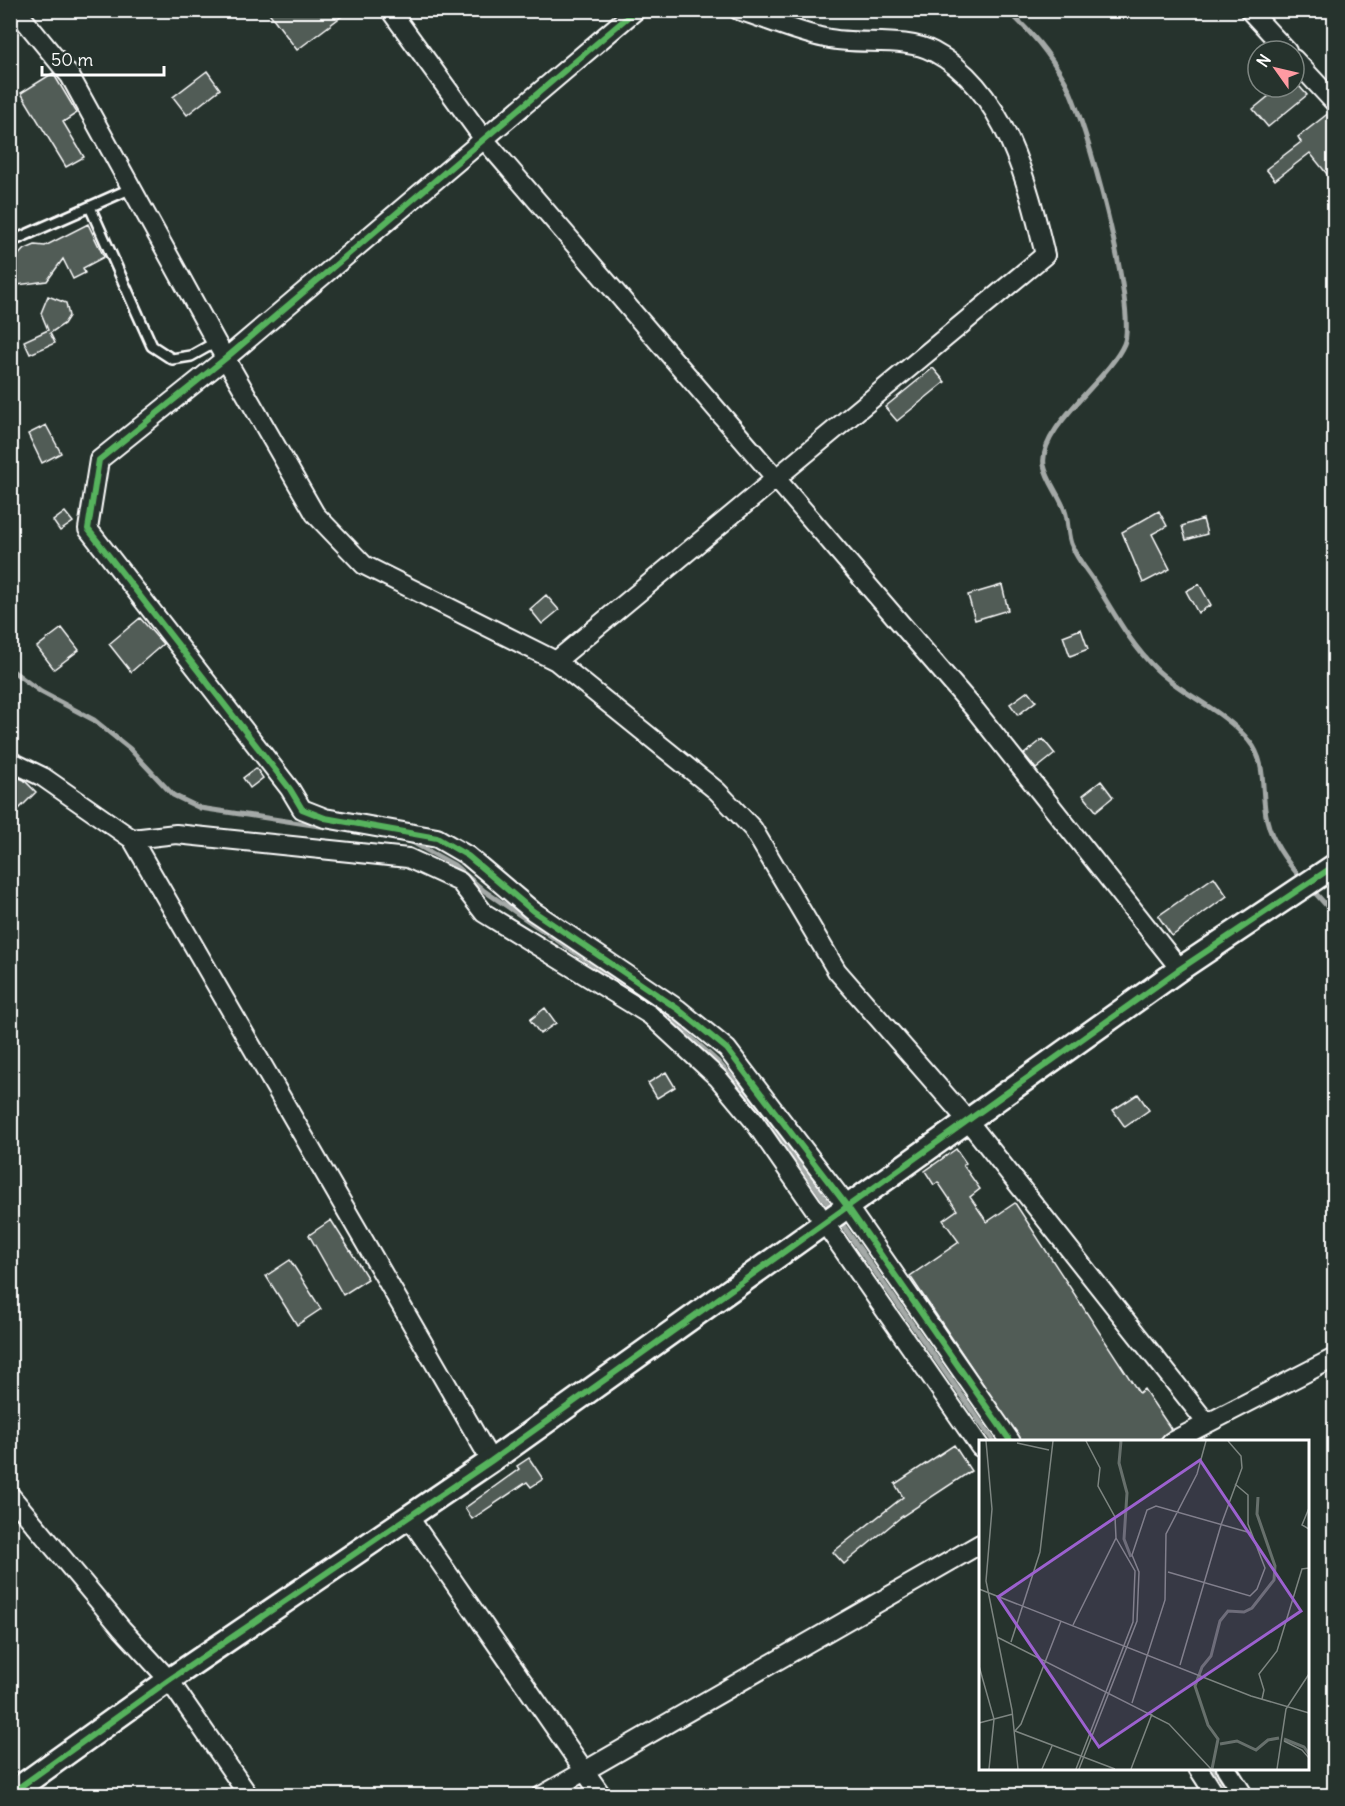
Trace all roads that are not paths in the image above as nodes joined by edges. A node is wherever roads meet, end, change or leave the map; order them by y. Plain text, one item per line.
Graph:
1 (16, 10) edge
2 (390, 10) edge
3 (636, 10) edge
4 (738, 10) edge
5 (1249, 10) edge
6 (1276, 39) edge
7 (1306, 70) edge
8 (1332, 95) edge
9 (483, 138) junction
10 (132, 188) junction
11 (90, 207) junction
12 (10, 242) edge
13 (216, 342) junction
14 (226, 358) junction
15 (774, 478) junction
16 (556, 661) junction
17 (10, 761) edge
18 (132, 839) junction
19 (1335, 866) edge
20 (1180, 969) junction
21 (968, 1121) junction
22 (847, 1206) junction
23 (825, 1220) junction
24 (1335, 1358) edge
25 (1206, 1422) junction
26 (1010, 1440) edge
27 (1174, 1440) edge
28 (979, 1444) edge
29 (491, 1461) junction
30 (10, 1495) edge
31 (408, 1516) junction
32 (979, 1545) edge
33 (170, 1680) junction
34 (1199, 1770) edge
35 (1227, 1770) edge
36 (585, 1771) junction
37 (10, 1794) edge
38 (249, 1796) edge
39 (541, 1796) edge
40 (602, 1796) edge
41 (1216, 1796) edge
42 (1244, 1796) edge

1 - 10 street
2 - 9 street
3 - 9 street
4 - 15 street
5 - 6 street
7 - 8 street
9 - 14 street
9 - 15 street
10 - 11 lane
10 - 13 street
11 - 12 lane
11 - 13 lane
13 - 14 street
14 - 16 street
14 - 22 street
15 - 16 street
15 - 20 street
16 - 21 street
17 - 18 street
18 - 23 street
18 - 29 street
19 - 20 street
20 - 21 street
21 - 22 street
21 - 25 street
22 - 23 street
22 - 26 street
23 - 28 street
23 - 29 street
24 - 25 street
25 - 27 street
29 - 31 street
30 - 33 street
31 - 33 street
31 - 36 street
32 - 36 street
33 - 37 street
33 - 38 street
34 - 41 street
35 - 42 street
36 - 39 street
36 - 40 street

